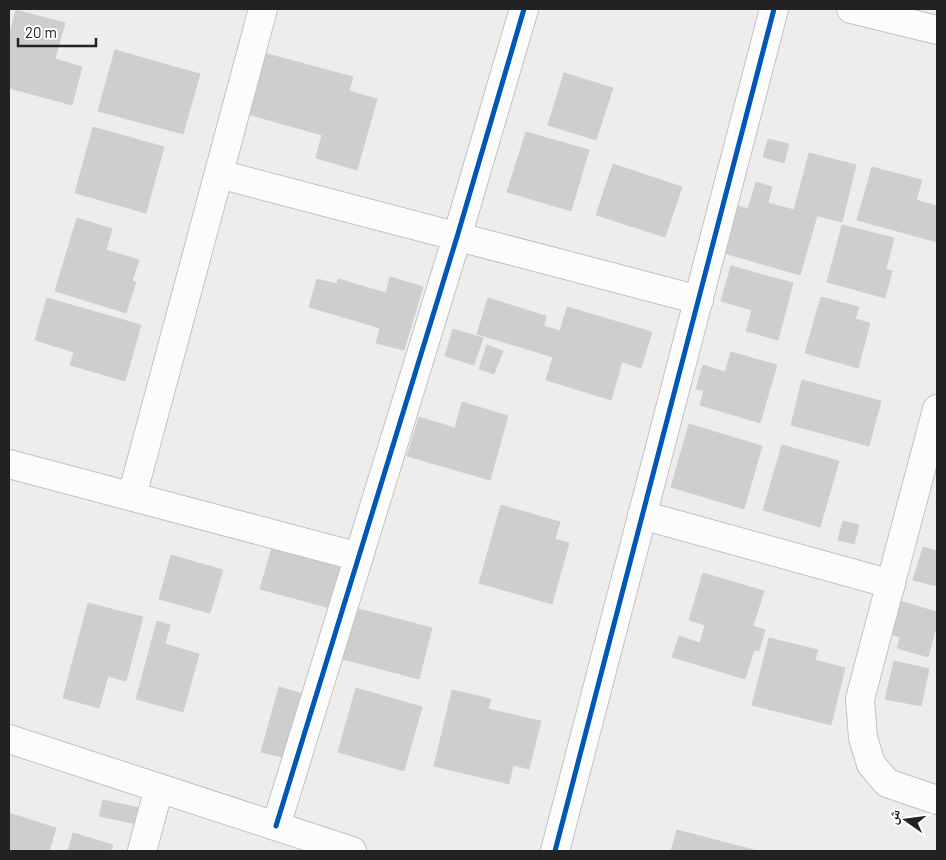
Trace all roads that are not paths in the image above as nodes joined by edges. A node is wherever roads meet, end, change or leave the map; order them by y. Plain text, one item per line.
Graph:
1 (264, 9) edge
2 (524, 9) edge
3 (774, 9) edge
4 (851, 9) edge
5 (937, 30) edge
6 (219, 174) junction
7 (457, 237) junction
8 (699, 300) junction
9 (937, 409) edge
10 (9, 464) edge
11 (132, 496) junction
12 (642, 515) junction
13 (358, 557) junction
14 (891, 584) junction
15 (9, 739) edge
16 (159, 788) junction
17 (937, 800) edge
18 (276, 826) junction
19 (142, 851) edge
20 (352, 851) edge
21 (555, 851) edge

1 - 6 street
2 - 7 street
3 - 8 street
4 - 5 street
6 - 7 street
6 - 11 street
7 - 8 street
7 - 13 street
8 - 12 street
9 - 14 street
10 - 11 street
11 - 13 street
12 - 14 street
12 - 21 street
13 - 18 street
14 - 17 street
15 - 16 street
16 - 18 street
16 - 19 street
18 - 20 street

